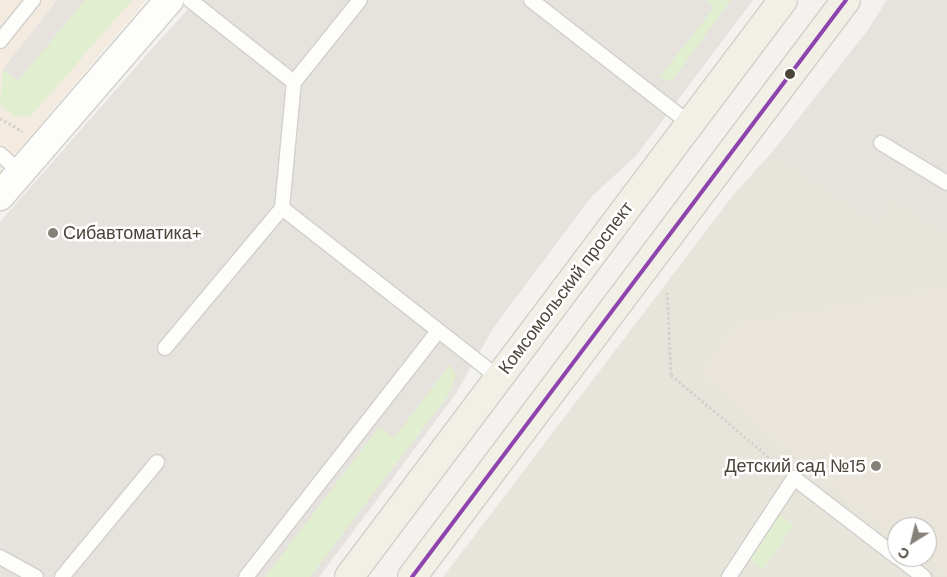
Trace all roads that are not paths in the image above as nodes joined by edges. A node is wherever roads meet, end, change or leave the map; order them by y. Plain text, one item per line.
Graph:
1 (33, 0) edge
2 (169, 0) edge
3 (190, 0) edge
4 (360, 0) edge
5 (531, 0) edge
6 (783, 0) edge
7 (846, 0) edge
8 (0, 41) edge
9 (294, 82) junction
10 (690, 124) junction
11 (881, 143) dead end
12 (0, 154) edge
13 (20, 172) junction
14 (947, 183) edge
15 (0, 196) edge
16 (282, 208) junction
17 (438, 331) junction
18 (165, 348) dead end
19 (499, 378) junction
20 (158, 462) dead end
21 (887, 549) edge
22 (0, 557) edge
23 (910, 567) edge
24 (36, 577) edge
25 (62, 577) edge
26 (246, 577) edge
27 (349, 577) edge
28 (412, 577) edge
29 (729, 577) edge
30 (924, 577) edge

1 - 8 lane
2 - 13 street
3 - 9 lane
4 - 9 lane
5 - 10 lane
6 - 10 main road, Комсомольский проспект
7 - 28 main road
9 - 16 lane
10 - 19 main road, Комсомольский проспект
11 - 14 lane
12 - 13 lane
13 - 15 street
16 - 17 lane
16 - 18 lane
17 - 19 lane
17 - 26 lane
19 - 27 main road, Комсомольский проспект
20 - 25 lane
21 - 29 lane
22 - 24 lane
23 - 30 lane

